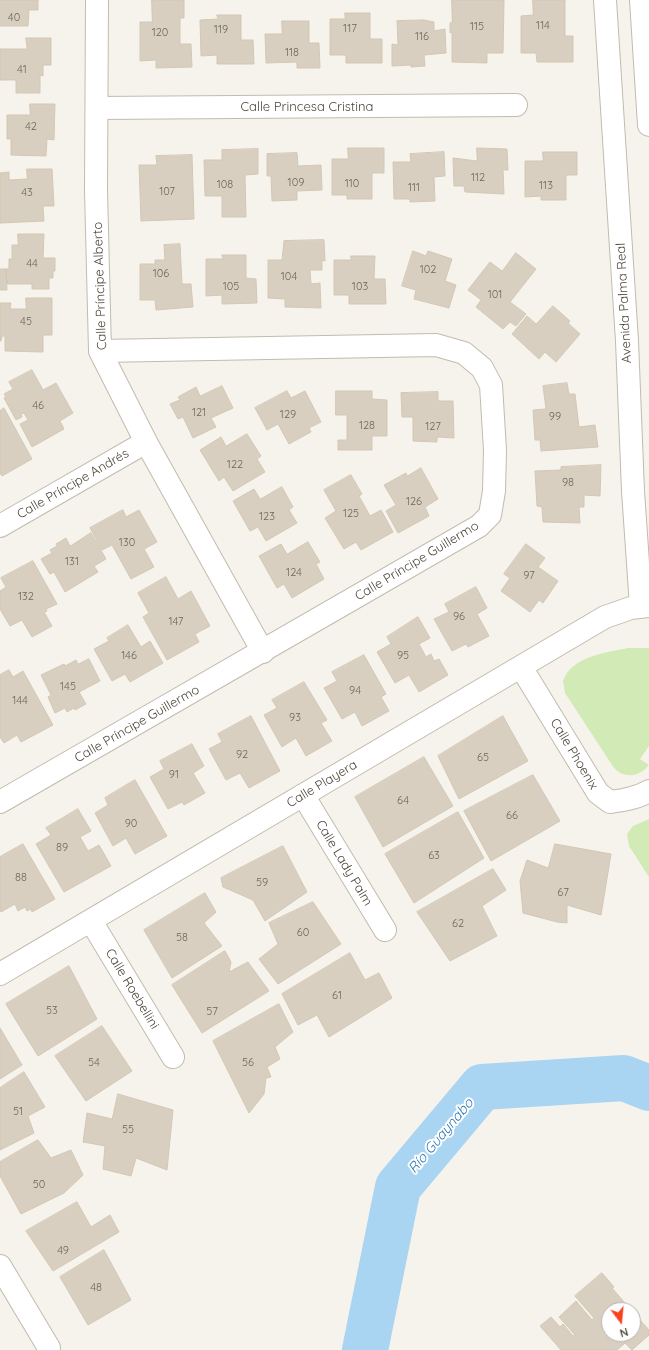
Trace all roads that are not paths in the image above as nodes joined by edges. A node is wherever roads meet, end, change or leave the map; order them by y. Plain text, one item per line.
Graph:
1 (97, 0) edge
2 (605, 0) edge
3 (641, 0) edge
4 (516, 105) dead end
5 (97, 108) junction
6 (649, 125) edge
7 (100, 352) junction
8 (146, 442) junction
9 (0, 526) edge
10 (645, 606) edge
11 (262, 652) junction
12 (521, 667) junction
13 (649, 791) edge
14 (303, 795) junction
15 (0, 802) edge
16 (91, 921) junction
17 (385, 930) dead end
18 (0, 974) edge
19 (173, 1057) dead end
20 (0, 1266) edge
21 (49, 1348) dead end

1 - 5 street, Calle Príncipe Alberto
2 - 10 street, Avenida Palma Real
3 - 6 street
4 - 5 street, Calle Princesa Cristina
5 - 7 street, Calle Príncipe Alberto
7 - 8 street, Calle Príncipe Alberto
7 - 11 street, Calle Príncipe Guillermo
8 - 9 street, Calle Príncipe Andrés
8 - 11 street, Calle Príncipe Alberto
10 - 12 street, Calle Playera
11 - 15 street, Calle Príncipe Guillermo
12 - 13 street, Calle Phoenix
12 - 14 street, Calle Playera
14 - 16 street, Calle Playera
14 - 17 street, Calle Lady Palm
16 - 18 street, Calle Playera
16 - 19 street, Calle Roebellini
20 - 21 street

